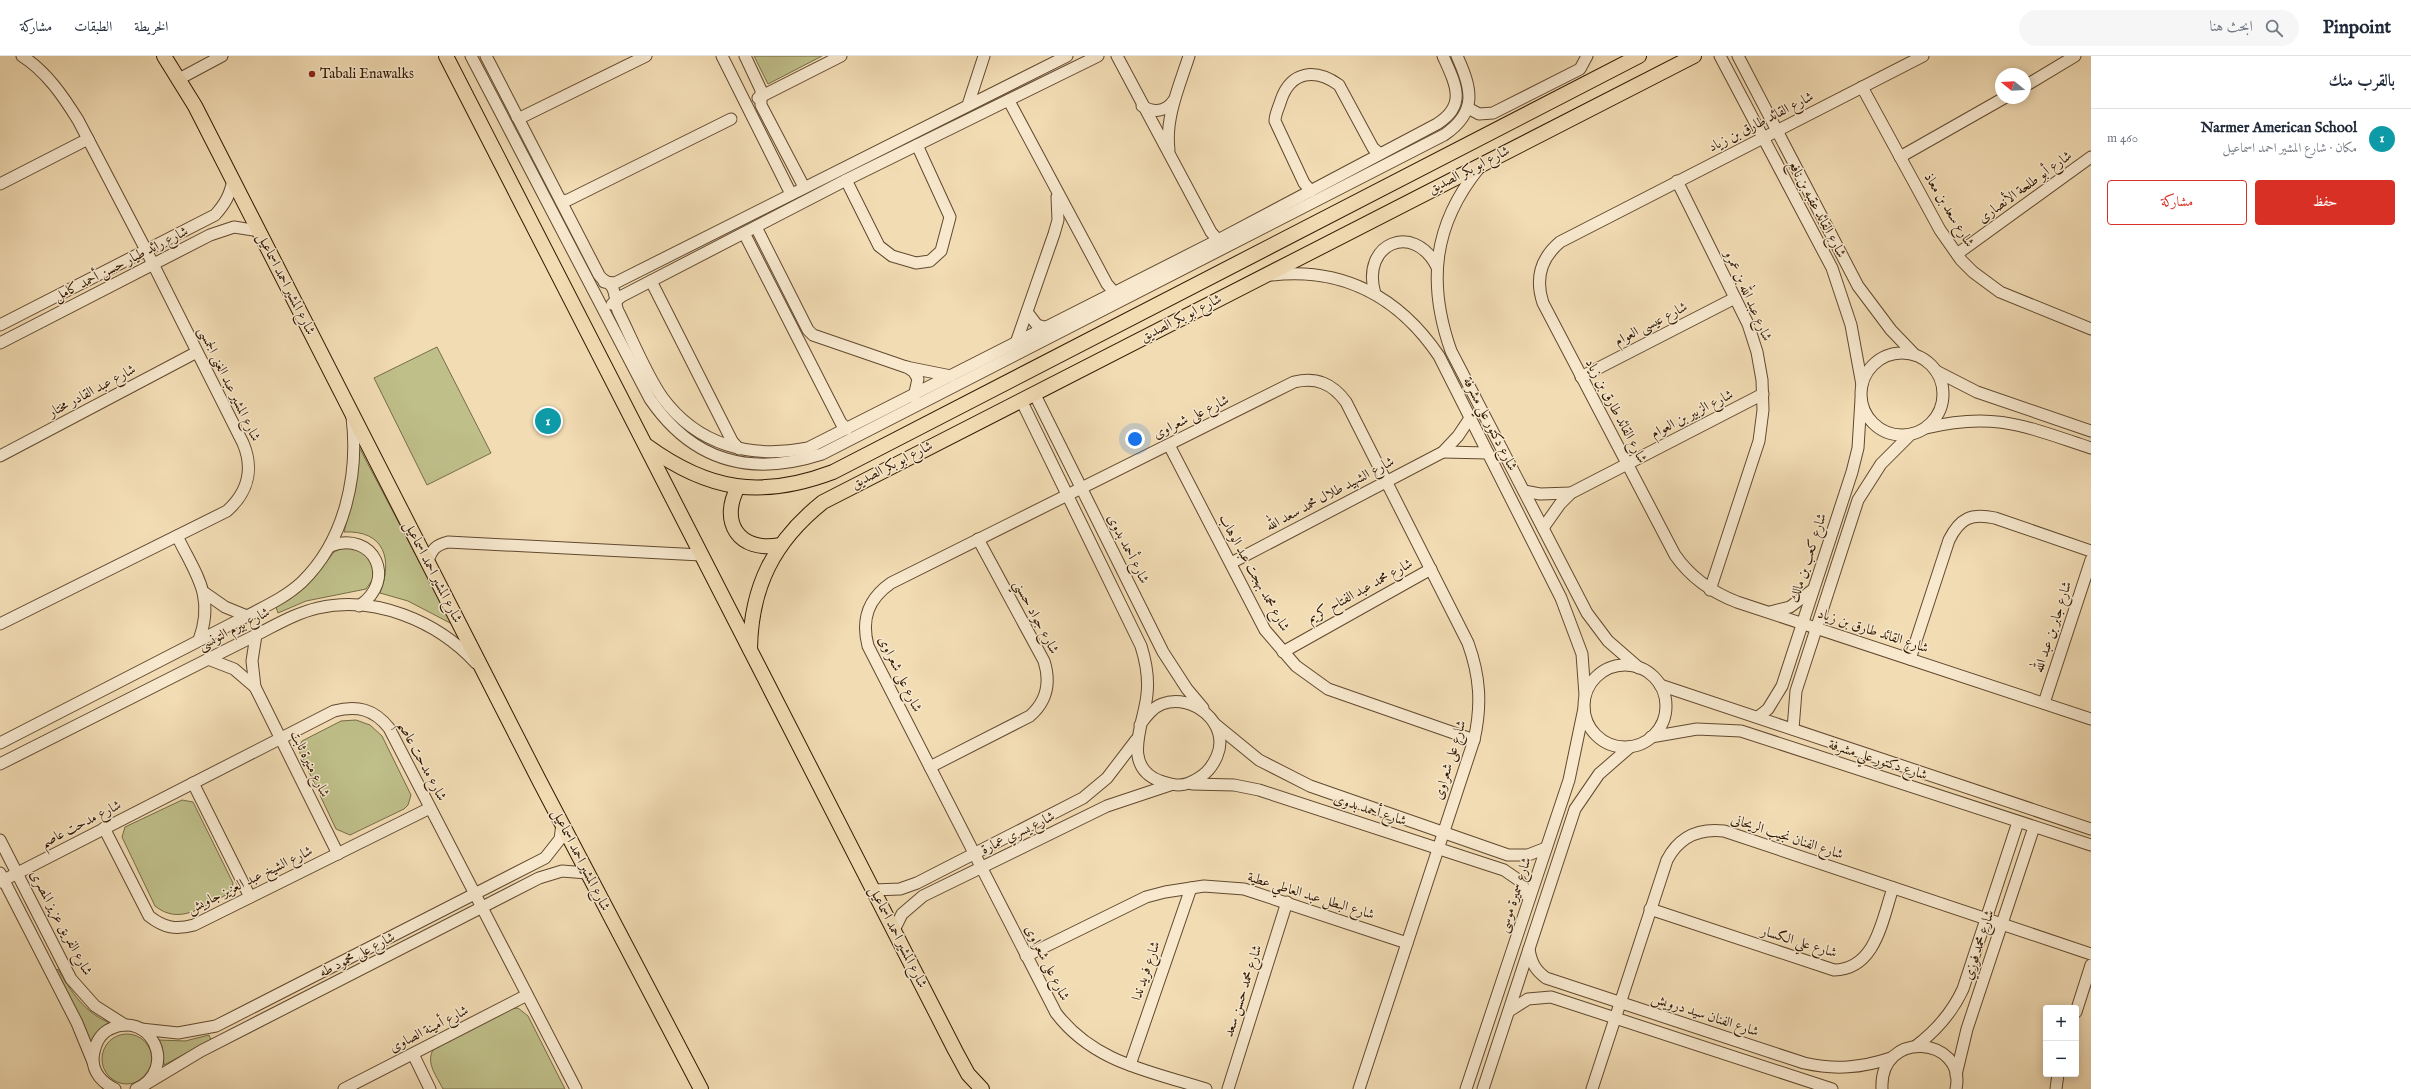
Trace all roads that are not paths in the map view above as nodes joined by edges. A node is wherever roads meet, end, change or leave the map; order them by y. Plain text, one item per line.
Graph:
1 (22, 56) edge
2 (164, 56) edge
3 (222, 56) edge
4 (446, 56) edge
5 (471, 56) edge
6 (486, 56) edge
7 (646, 56) edge
8 (722, 56) edge
9 (745, 56) edge
10 (841, 56) edge
11 (984, 56) edge
12 (1067, 56) edge
13 (1098, 56) edge
14 (1117, 56) edge
15 (1189, 56) edge
16 (1443, 56) edge
17 (1457, 56) edge
18 (1587, 56) edge
19 (1639, 56) edge
20 (1694, 56) edge
21 (1720, 56) edge
22 (1738, 56) edge
23 (1923, 56) edge
24 (2075, 56) edge
25 (179, 79) junction
26 (2031, 82) edge
27 (1862, 87) junction
28 (762, 94) junction
29 (1176, 97) junction
30 (743, 99) junction
31 (1009, 101) junction
32 (1995, 103) edge
33 (968, 105) junction
34 (1142, 106) junction
35 (1468, 108) junction
36 (1534, 110) junction
37 (517, 117) junction
38 (731, 119) dead end
39 (1776, 130) junction
40 (1546, 131) junction
41 (1763, 137) junction
42 (88, 139) junction
43 (917, 145) junction
44 (1380, 154) junction
45 (1170, 155) junction
46 (1900, 157) junction
47 (2091, 157) edge
48 (1483, 163) junction
49 (0, 176) edge
50 (13, 177) junction
51 (233, 180) junction
52 (846, 180) junction
53 (1677, 181) junction
54 (0, 184) edge
55 (804, 187) junction
56 (1056, 191) junction
57 (1311, 191) junction
58 (791, 194) junction
59 (561, 201) junction
60 (756, 227) junction
61 (259, 231) junction
62 (1079, 232) junction
63 (744, 233) junction
64 (1054, 234) junction
65 (1218, 240) junction
66 (691, 244) junction
67 (146, 250) junction
68 (1957, 254) junction
69 (697, 257) junction
70 (153, 264) junction
71 (1436, 267) junction
72 (1265, 275) junction
73 (606, 281) junction
74 (651, 281) junction
75 (592, 289) junction
76 (1176, 294) junction
77 (1375, 294) junction
78 (1110, 295) junction
79 (1735, 298) junction
80 (614, 301) junction
81 (1111, 307) junction
82 (602, 308) junction
83 (1027, 312) junction
84 (1186, 316) junction
85 (0, 325) edge
86 (1048, 326) junction
87 (2091, 329) edge
88 (1052, 337) junction
89 (0, 343) edge
90 (1016, 343) junction
91 (197, 352) junction
92 (1915, 355) junction
93 (906, 367) junction
94 (1936, 371) junction
95 (951, 376) junction
96 (1581, 377) junction
97 (1862, 385) junction
98 (1034, 393) junction
99 (1763, 394) junction
100 (1862, 399) junction
101 (915, 400) junction
102 (1021, 400) junction
103 (350, 409) junction
104 (721, 418) junction
105 (1470, 418) junction
106 (847, 429) junction
107 (1924, 429) junction
108 (2091, 431) edge
109 (1911, 434) junction
110 (706, 436) junction
111 (645, 445) junction
112 (1169, 445) junction
113 (2091, 448) edge
114 (740, 449) junction
115 (1443, 452) junction
116 (1488, 453) junction
117 (0, 456) edge
118 (1627, 464) junction
119 (1513, 469) junction
120 (1500, 477) junction
121 (1387, 482) junction
122 (738, 487) junction
123 (1081, 488) junction
124 (1524, 491) junction
125 (1571, 493) junction
126 (1067, 495) junction
127 (1543, 528) junction
128 (177, 536) junction
129 (978, 539) junction
130 (330, 546) junction
131 (780, 546) junction
132 (2091, 551) edge
133 (701, 555) junction
134 (2091, 560) edge
135 (428, 561) junction
136 (1230, 563) junction
137 (1431, 569) junction
138 (1813, 589) junction
139 (1710, 590) junction
140 (205, 593) junction
141 (359, 606) junction
142 (1768, 612) junction
143 (248, 616) junction
144 (1802, 623) junction
145 (0, 624) edge
146 (1816, 628) junction
147 (256, 635) junction
148 (199, 640) junction
149 (750, 651) junction
150 (1283, 652) junction
151 (208, 659) junction
152 (1910, 659) junction
153 (1639, 668) junction
154 (483, 670) junction
155 (1660, 685) junction
156 (255, 687) junction
157 (1586, 695) junction
158 (2044, 703) junction
159 (1584, 708) junction
160 (1205, 712) junction
161 (1758, 718) junction
162 (2091, 719) edge
163 (1215, 724) junction
164 (1140, 725) junction
165 (1793, 729) junction
166 (1652, 737) junction
167 (280, 738) junction
168 (1136, 740) junction
169 (1474, 740) junction
170 (0, 744) edge
171 (1630, 746) junction
172 (0, 764) edge
173 (930, 767) junction
174 (193, 783) junction
175 (1170, 784) junction
176 (1185, 784) junction
177 (430, 808) junction
178 (2018, 822) junction
179 (562, 824) junction
180 (2034, 827) junction
181 (104, 828) junction
182 (2091, 829) edge
183 (1444, 833) junction
184 (0, 840) edge
185 (2091, 845) edge
186 (1438, 848) junction
187 (1546, 848) junction
188 (338, 854) junction
189 (974, 854) junction
190 (981, 868) junction
191 (17, 873) junction
192 (587, 873) junction
193 (1, 878) edge
194 (1191, 888) junction
195 (1893, 888) junction
196 (874, 890) junction
197 (474, 894) junction
198 (250, 897) junction
199 (1529, 899) junction
200 (1287, 902) junction
201 (481, 908) junction
202 (1650, 909) junction
203 (1986, 919) junction
204 (2002, 924) junction
205 (894, 930) junction
206 (1407, 942) junction
207 (1529, 949) junction
208 (2091, 954) edge
209 (1026, 956) junction
210 (2091, 965) edge
211 (527, 995) junction
212 (1619, 1003) junction
213 (2078, 1005) edge
214 (1509, 1011) junction
215 (1615, 1018) junction
216 (125, 1025) junction
217 (141, 1029) junction
218 (1916, 1046) junction
219 (413, 1054) junction
220 (1891, 1058) junction
221 (1130, 1064) junction
222 (94, 1067) junction
223 (1956, 1075) junction
224 (2058, 1077) edge
225 (142, 1087) edge
226 (99, 1089) edge
227 (115, 1089) edge
228 (344, 1089) edge
229 (430, 1089) edge
230 (576, 1089) edge
231 (700, 1089) edge
232 (982, 1089) edge
233 (1206, 1089) edge
234 (1228, 1089) edge
235 (1359, 1089) edge
236 (1466, 1089) edge
237 (1483, 1089) edge
238 (1592, 1089) edge
239 (1832, 1089) edge
240 (1882, 1089) edge
241 (1956, 1089) edge
242 (2056, 1089) edge

1 - 42 street, شارع المشير عبد الغنى الجمسى
2 - 25 main road, شارع المشير احمد اسماعيل
3 - 25 street
4 - 111 main road, شارع المشير احمد اسماعيل
5 - 75 street
6 - 37 street
7 - 37 street
8 - 30 street
9 - 28 street
10 - 28 street
11 - 33 street
12 - 33 street
13 - 31 street
14 - 34 street
15 - 29 street
16 - 44 street
17 - 35 street
18 - 35 street
19 - 36 main road, شارع ابو بكر الصديق
20 - 40 main road, شارع ابو بكر الصديق
21 - 41 street, شارع القائد عقبه بن نافع
22 - 39 street, شارع القائد عقبه بن نافع
23 - 27 street, شارع القائد طارق بن زياد
24 - 26 street
25 - 51 main road, شارع المشير احمد اسماعيل
27 - 39 street, شارع القائد طارق بن زياد
27 - 46 street, شارع سعد بن معاذ
28 - 30 street
28 - 55 street
29 - 34 street
29 - 45 street
30 - 58 street
31 - 43 street
31 - 56 street
32 - 46 street
33 - 55 street
34 - 45 street
35 - 81 street
36 - 40 main road
36 - 76 main road, شارع ابو بكر الصديق
37 - 59 street
38 - 59 street
39 - 41 street, شارع القائد طارق بن زياد
39 - 92 street, شارع القائد عقبه بن نافع
40 - 48 main road, شارع ابو بكر الصديق
41 - 53 street, شارع القائد طارق بن زياد
41 - 97 street, شارع القائد عقبه بن نافع
42 - 50 street
42 - 67 street, شارع المشير عبد الغنى الجمسى
43 - 52 street
43 - 52 street
44 - 57 street
44 - 57 street
45 - 65 street
46 - 68 street, شارع سعد بن معاذ
47 - 68 street, شارع أبو طلحة الأنصارى
48 - 71 street, شارع دكتور علي مشرفة
48 - 72 main road, شارع ابو بكر الصديق
49 - 50 street
50 - 54 street
51 - 61 main road, شارع المشير احمد اسماعيل
51 - 67 street, شارع رائد طيار حسن أحمد كامل
52 - 60 street
53 - 79 street, شارع عبد الله بن عمرو
53 - 96 street, شارع القائد طارق بن زياد
55 - 58 street
56 - 62 street
56 - 64 street
57 - 65 street
58 - 66 street
59 - 73 street
60 - 63 street
60 - 93 street
61 - 70 street, شارع رائد طيار حسن أحمد كامل
61 - 103 main road, شارع المشير احمد اسماعيل
62 - 64 street
62 - 78 street
63 - 69 street
63 - 106 street
64 - 83 street
65 - 78 street
66 - 69 street
66 - 73 street
67 - 70 street, شارع المشير عبد الغنى الجمسى
67 - 85 street, شارع رائد طيار حسن أحمد كامل
68 - 87 street, شارع سعد بن معاذ
69 - 74 street
70 - 89 street, شارع رائد طيار حسن أحمد كامل
70 - 91 street, شارع المشير عبد الغنى الجمسى
71 - 77 street
71 - 119 street, شارع دكتور علي مشرفة
72 - 77 street, شارع دكتور علي مشرفة
72 - 84 main road, شارع ابو بكر الصديق
73 - 75 street
73 - 80 street
74 - 80 street
74 - 104 street
75 - 82 street
76 - 84 main road
76 - 122 main road, شارع ابو بكر الصديق
77 - 105 street, شارع دكتور علي مشرفة
78 - 81 street
78 - 86 street
79 - 96 street, شارع عيسى العوام
79 - 99 street, شارع عبد الله بن عمرو
80 - 82 street
80 - 110 street
81 - 88 street
82 - 101 street
83 - 86 street
83 - 90 street
84 - 98 main road, شارع ابو بكر الصديق
86 - 88 street
86 - 90 street
88 - 101 street
90 - 95 street
91 - 117 street, شارع عبد القادر مختار
91 - 128 street, شارع المشير عبد الغنى الجمسى
92 - 94 street
92 - 97 street
93 - 95 street
93 - 101 street
94 - 107 street
94 - 108 street
95 - 101 street
96 - 118 street, شارع القائد طارق بن زياد
97 - 100 street
98 - 102 main road, شارع ابو بكر الصديق
98 - 123 street, شارع أحمد بدوى
99 - 118 street, شارع الزبير بن العوام
99 - 139 street, شارع عبد الله بن عمرو
100 - 109 street
100 - 138 street, شارع كعب بن مالك
101 - 106 street
102 - 126 street
102 - 131 main road, شارع ابو بكر الصديق
103 - 130 street, شارع بيرم التونسى
103 - 135 main road, شارع المشير احمد اسماعيل
104 - 110 street
104 - 114 street
105 - 115 street, شارع الشهيد طلال محمد سعد الله
105 - 116 street, شارع دكتور علي مشرفة
106 - 114 street
107 - 109 street
107 - 113 street
109 - 146 street, شارع كعب بن مالك
110 - 114 street
111 - 122 main road, شارع ابو بكر الصديق
111 - 133 main road, شارع المشير احمد اسماعيل
112 - 121 street, شارع على شعراوى
112 - 123 street, شارع على شعراوى
112 - 136 street, شارع محمد بهجت عبد الوهاب
115 - 116 street, شارع الشهيد طلال محمد سعد الله
115 - 121 street, شارع الشهيد طلال محمد سعد الله
116 - 120 street, شارع دكتور علي مشرفة
118 - 125 street, شارع الزبير بن العوام
118 - 139 street, شارع القائد طارق بن زياد
119 - 120 street
119 - 124 street, شارع دكتور علي مشرفة
120 - 157 street, شارع دكتور علي مشرفة
121 - 136 street, شارع الشهيد طلال محمد سعد الله
121 - 137 street, شارع على شعراوى
122 - 131 main road
123 - 126 street, شارع على شعراوى
123 - 160 street, شارع أحمد بدوى
124 - 125 street, شارع الزبير بن العوام
124 - 127 street, شارع دكتور علي مشرفة
125 - 127 street, شارع الزبير بن العوام
126 - 129 street, شارع على شعراوى
126 - 164 street
127 - 153 street, شارع دكتور علي مشرفة
128 - 140 street
128 - 145 street, شارع المشير عبد الغنى الجمسى
129 - 173 street, شارع على شعراوى
129 - 173 street, شارع جواد حسني
130 - 141 street
130 - 143 street, شارع بيرم التونسى
131 - 149 main road, شارع ابو بكر الصديق
132 - 152 street
133 - 135 street
133 - 149 main road, شارع المشير احمد اسماعيل
134 - 158 street, شارع جابر بن عبد الله
135 - 154 main road, شارع المشير احمد اسماعيل
136 - 150 street, شارع محمد بهجت عبد الوهاب
137 - 150 street, شارع محمد عبد الفتاح كريم
137 - 169 street, شارع على شعراوى
138 - 142 street
138 - 144 street, شارع كعب بن مالك
139 - 142 street, شارع القائد طارق بن زياد
140 - 143 street
140 - 148 street
141 - 147 street, شارع بيرم التونسى
141 - 154 street, شارع بيرم التونسى
142 - 144 street, شارع القائد طارق بن زياد
143 - 148 street, شارع بيرم التونسى
144 - 146 street, شارع القائد طارق بن زياد
144 - 161 street, شارع كعب بن مالك
146 - 152 street, شارع القائد طارق بن زياد
146 - 165 street, شارع كعب بن مالك
147 - 151 street, شارع بيرم التونسى
147 - 156 street, شارع منيرة ثابت
148 - 170 street, شارع بيرم التونسى
149 - 196 main road, شارع المشير احمد اسماعيل
150 - 169 street, شارع محمد بهجت عبد الوهاب
151 - 156 street, شارع منيرة ثابت
151 - 172 street, شارع بيرم التونسى
152 - 158 street, شارع القائد طارق بن زياد
153 - 155 street
153 - 157 street
154 - 179 main road, شارع المشير احمد اسماعيل
155 - 161 street, شارع دكتور علي مشرفة
155 - 166 street
156 - 167 street, شارع منيرة ثابت
157 - 159 street
158 - 162 street, شارع القائد طارق بن زياد
159 - 171 street
159 - 187 street, شارع سميرة موسى
160 - 163 street
160 - 164 street
161 - 165 street, شارع دكتور علي مشرفة
163 - 176 street
163 - 183 street, شارع أحمد بدوى
164 - 168 street
165 - 182 street, شارع دكتور علي مشرفة
166 - 171 street
166 - 178 street, شارع دكتور علي مشرفة
167 - 174 street, شارع مدحت عاصم
167 - 177 street, شارع مدحت عاصم
167 - 188 street, شارع منيرة ثابت
168 - 175 street
168 - 189 street, شارع يسري عمارة
169 - 183 street, شارع على شعراوى
171 - 207 street
173 - 189 street, شارع على شعراوى
174 - 181 street, شارع مدحت عاصم
174 - 198 street
175 - 176 street
175 - 190 street, شارع يسري عمارة
176 - 186 street, شارع أحمد بدوى
177 - 188 street, شارع الشيخ عبد العزيز جاويش
177 - 197 street, شارع مدحت عاصم
178 - 180 street, شارع دكتور علي مشرفة
178 - 203 street, شارع محمد فوزي
179 - 192 main road, شارع المشير احمد اسماعيل
179 - 197 street, شارع على محمود طه
180 - 185 street, شارع دكتور علي مشرفة
180 - 204 street, شارع محمد فوزي
181 - 191 street, شارع مدحت عاصم
181 - 198 street, شارع الشيخ عبد العزيز جاويش
183 - 186 street, شارع على شعراوى
183 - 187 street, شارع أحمد بدوى
184 - 191 street, شارع الفريق عزيز المصرى
186 - 199 street, شارع أحمد بدوى
186 - 206 street, شارع على شعراوى
187 - 199 street, شارع سميرة موسى
188 - 198 street, شارع الشيخ عبد العزيز جاويش
189 - 190 street, شارع على شعراوى
189 - 196 street, شارع يسري عمارة
190 - 205 street, شارع يسري عمارة
190 - 209 street, شارع على شعراوى
191 - 193 street, شارع مدحت عاصم
191 - 216 street, شارع الفريق عزيز المصرى
192 - 201 street, شارع على محمود طه
192 - 231 main road, شارع المشير احمد اسماعيل
193 - 222 street
194 - 200 street, شارع البطل عبد العاطي عطية
194 - 209 street, شارع البطل عبد العاطي عطية
194 - 221 street, شارع فريد ندا
195 - 202 street, شارع الفنان نجيب الريحانى
195 - 202 street, شارع علي الكسار
195 - 203 street, شارع الفنان نجيب الريحانى
196 - 205 main road, شارع المشير احمد اسماعيل
197 - 201 street, شارع مدحت عاصم
197 - 217 street, شارع على محمود طه
199 - 236 street, شارع سميرة موسى
200 - 206 street, شارع البطل عبد العاطي عطية
200 - 234 street, شارع محمد حسن سعد
201 - 211 street, شارع مدحت عاصم
201 - 225 street, شارع على محمود طه
202 - 212 street, شارع الفنان نجيب الريحانى
203 - 204 street, شارع الفنان نجيب الريحانى
203 - 218 street, شارع محمد فوزي
204 - 208 street, شارع الفنان نجيب الريحانى
204 - 223 street, شارع محمد فوزي
205 - 232 main road, شارع المشير احمد اسماعيل
206 - 235 street, شارع على شعراوى
207 - 212 street, شارع الفنان سيد درويش
207 - 214 street
209 - 221 street, شارع على شعراوى
210 - 213 street
211 - 219 street, شارع أمينة الصاوى
211 - 230 street, شارع مدحت عاصم
212 - 215 street, شارع الفنان نجيب الريحانى
212 - 220 street, شارع الفنان سيد درويش
214 - 215 street
214 - 237 street
215 - 238 street, شارع الفنان نجيب الريحانى
215 - 239 street
216 - 217 street, شارع الفريق عزيز المصرى
216 - 222 street
217 - 225 street
218 - 220 street, شارع الفنان سيد درويش
218 - 223 street
219 - 228 street, شارع أمينة الصاوى
219 - 229 street
220 - 240 street
221 - 233 street, شارع على شعراوى
222 - 226 street
222 - 227 street
223 - 241 street, شارع محمد فوزي
224 - 242 street

